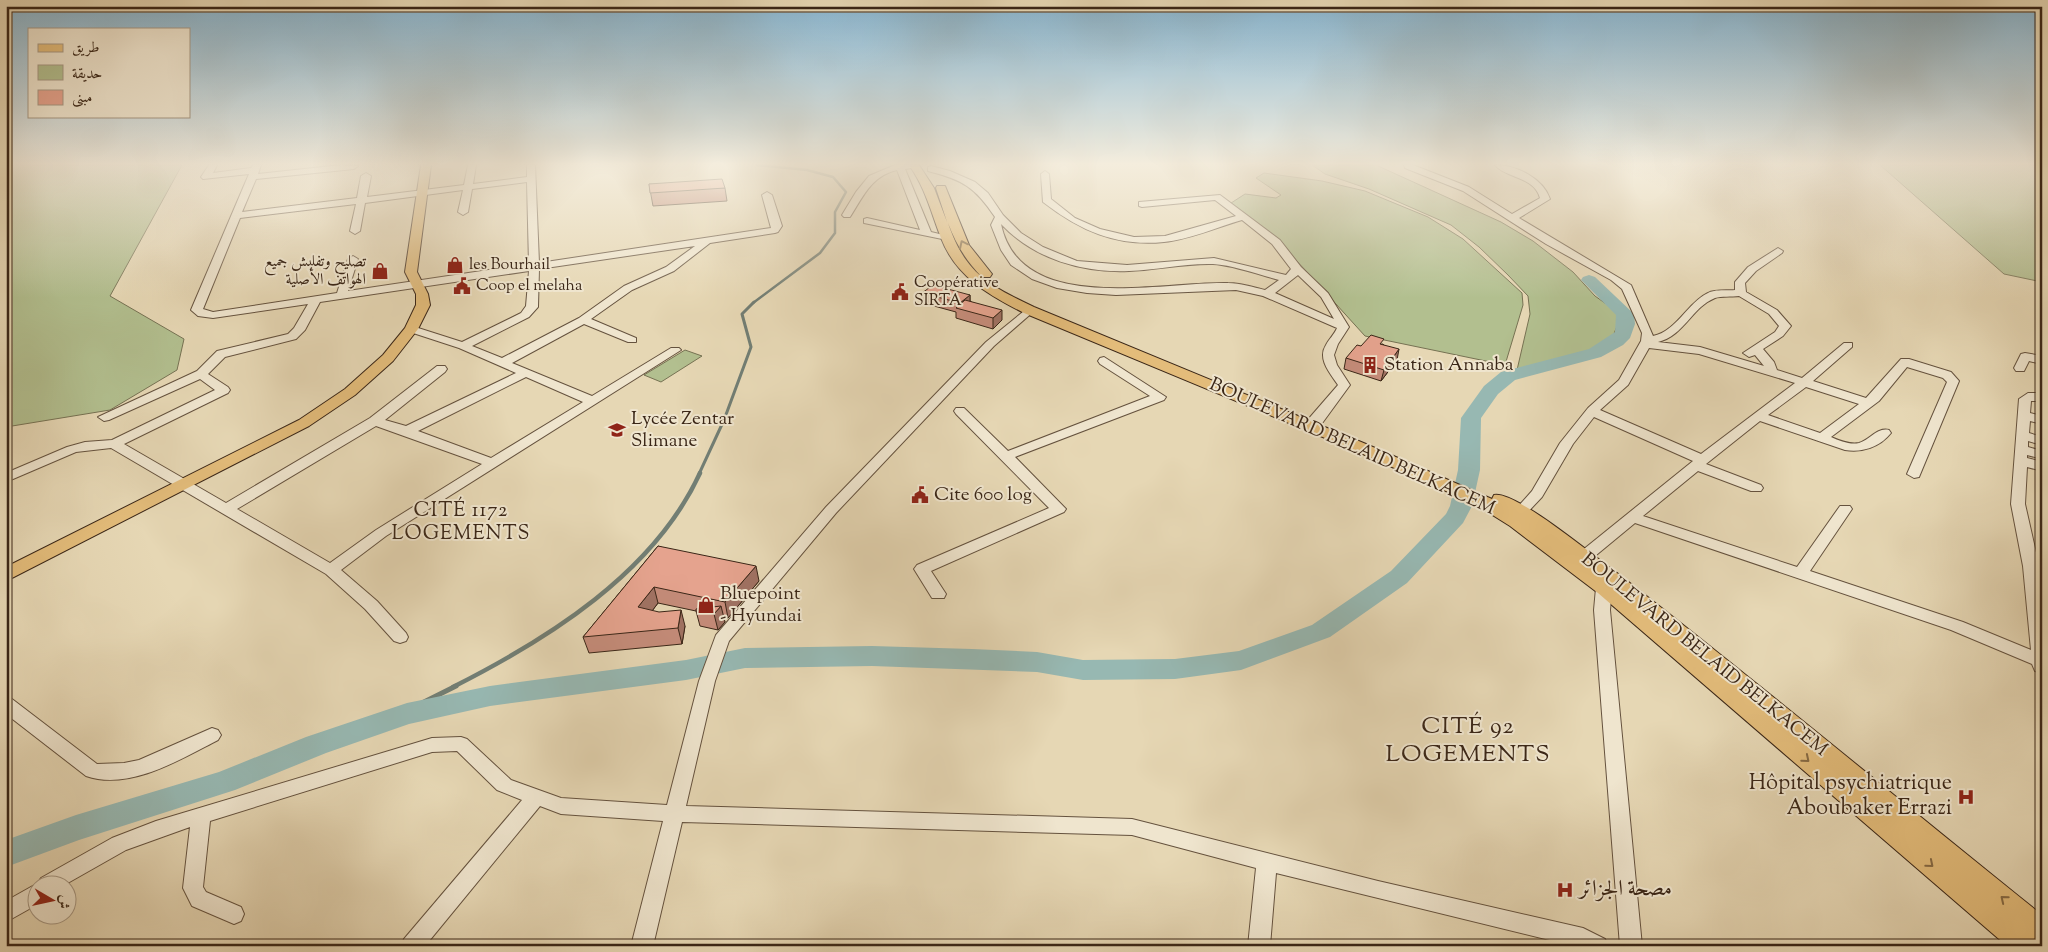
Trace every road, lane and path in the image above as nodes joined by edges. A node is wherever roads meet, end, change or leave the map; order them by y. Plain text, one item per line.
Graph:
1 (239, 209) edge
2 (287, 209) edge
3 (359, 209) edge
4 (419, 209) edge
5 (533, 209) edge
6 (772, 209) edge
7 (850, 209) edge
8 (917, 209) edge
9 (937, 209) edge
10 (949, 209) edge
11 (994, 209) edge
12 (1058, 209) edge
13 (1233, 209) edge
14 (1498, 209) edge
15 (1527, 209) edge
16 (847, 215) dead end
17 (236, 216) junction
18 (1243, 217) junction
19 (1000, 218) junction
20 (1512, 218) junction
21 (867, 221) dead end
22 (354, 231) dead end
23 (927, 234) junction
24 (948, 239) junction
25 (707, 241) junction
26 (1778, 251) dead end
27 (353, 259) dead end
28 (534, 266) junction
29 (1297, 269) junction
30 (1288, 279) junction
31 (417, 282) junction
32 (1741, 293) junction
33 (342, 294) junction
34 (1267, 294) junction
35 (316, 298) junction
36 (1029, 310) junction
37 (583, 320) junction
38 (1343, 327) junction
39 (411, 329) junction
40 (632, 340) dead end
41 (1647, 343) junction
42 (1848, 344) dead end
43 (463, 346) junction
44 (1756, 349) junction
45 (674, 350) dead end
46 (2042, 360) edge
47 (1104, 361) dead end
48 (1737, 361) junction
49 (502, 363) junction
50 (2020, 368) dead end
51 (441, 369) dead end
52 (1772, 372) junction
53 (525, 373) junction
54 (201, 374) junction
55 (1803, 383) junction
56 (2042, 397) edge
57 (592, 401) junction
58 (1868, 403) junction
59 (960, 411) dead end
60 (1592, 411) junction
61 (2024, 415) junction
62 (1759, 416) junction
63 (104, 417) dead end
64 (2042, 420) edge
65 (375, 421) junction
66 (1314, 423) junction
67 (407, 431) junction
68 (1884, 433) dead end
69 (1818, 437) junction
70 (2042, 441) edge
71 (114, 444) junction
72 (2021, 448) junction
73 (2042, 455) edge
74 (1006, 456) junction
75 (1699, 462) junction
76 (491, 464) junction
77 (2042, 466) edge
78 (1914, 474) dead end
79 (6, 478) edge
80 (184, 483) junction
81 (1470, 488) junction
82 (1756, 488) dead end
83 (228, 508) junction
84 (1845, 509) dead end
85 (1521, 511) junction
86 (1632, 517) junction
87 (1584, 556) junction
88 (331, 570) junction
89 (1800, 574) junction
90 (6, 575) edge
91 (1607, 583) junction
92 (938, 594) dead end
93 (400, 637) dead end
94 (2041, 664) edge
95 (6, 704) edge
96 (212, 734) dead end
97 (536, 797) junction
98 (201, 814) junction
99 (675, 814) junction
100 (1267, 861) junction
101 (66, 874) edge
102 (28, 899) edge
103 (6, 913) edge
104 (234, 914) dead end
105 (2042, 930) edge
106 (410, 946) edge
107 (642, 946) edge
108 (1259, 946) edge
109 (1598, 946) edge
110 (1631, 946) edge
111 (2026, 946) edge

1 - 17 street
2 - 17 street
3 - 22 street
4 - 31 main road
5 - 28 street
6 - 25 street
7 - 16 street
8 - 23 street
9 - 24 main road, BOULEVARD BELAID BELKACEM
66 -> 10 main road, BOULEVARD BELAID BELKACEM
11 - 19 street
12 - 18 street
13 - 18 street
14 - 20 street
15 - 20 street
17 - 35 street
18 - 29 street
19 - 30 street
19 - 34 street
20 - 41 street
21 - 23 street
23 - 24 street
24 - 36 main road, BOULEVARD BELAID BELKACEM
25 - 28 street
25 - 37 street
26 - 32 street
27 - 33 street
28 - 31 street
28 - 43 street
29 - 30 street
29 - 38 street
30 - 34 street
31 - 33 street
31 - 39 main road
32 - 41 street
32 - 44 street
33 - 35 street
34 - 38 street
35 - 54 street
36 - 66 main road, BOULEVARD BELAID BELKACEM
36 - 99 street
37 - 40 street
37 - 49 street
38 - 66 street
39 - 43 street
39 - 80 main road
41 - 48 street
41 - 60 street
42 - 55 street
43 - 49 street
44 - 48 street
44 - 52 street
45 - 57 street
46 - 50 street
47 - 74 street
48 - 52 street
49 - 53 street
51 - 65 street
52 - 55 street
53 - 57 street
53 - 67 street
54 - 63 street
54 - 71 street
55 - 58 street
55 - 62 street
56 - 61 street
57 - 76 street
58 - 69 street
58 - 78 street
59 - 74 street
60 - 75 street
60 - 85 street
61 - 64 street
61 - 72 street
62 - 69 street
62 - 75 street
65 - 67 street
65 - 83 street
66 - 81 main road, BOULEVARD BELAID BELKACEM
67 - 76 street
68 - 69 street
70 - 72 street
71 - 79 street
71 - 80 street
72 - 73 street
72 - 77 street
72 - 94 street
74 - 92 street
75 - 82 street
75 - 86 street
76 - 88 street
80 - 83 street
80 - 90 main road
81 - 85 main road, BOULEVARD BELAID BELKACEM
81 - 91 main road, BOULEVARD BELAID BELKACEM
83 - 88 street
84 - 89 street
85 - 87 main road, BOULEVARD BELAID BELKACEM
86 - 87 street
86 - 89 street
87 - 91 main road, BOULEVARD BELAID BELKACEM
88 - 93 street
89 - 94 street
105 -> 91 main road, BOULEVARD BELAID BELKACEM
91 - 110 street
91 -> 111 main road, BOULEVARD BELAID BELKACEM
95 - 96 street
97 - 98 street
97 - 99 street
97 - 106 street
98 - 101 street
98 - 104 street
99 - 100 street
99 - 107 street
100 - 108 street
100 - 109 street
102 - 103 street

